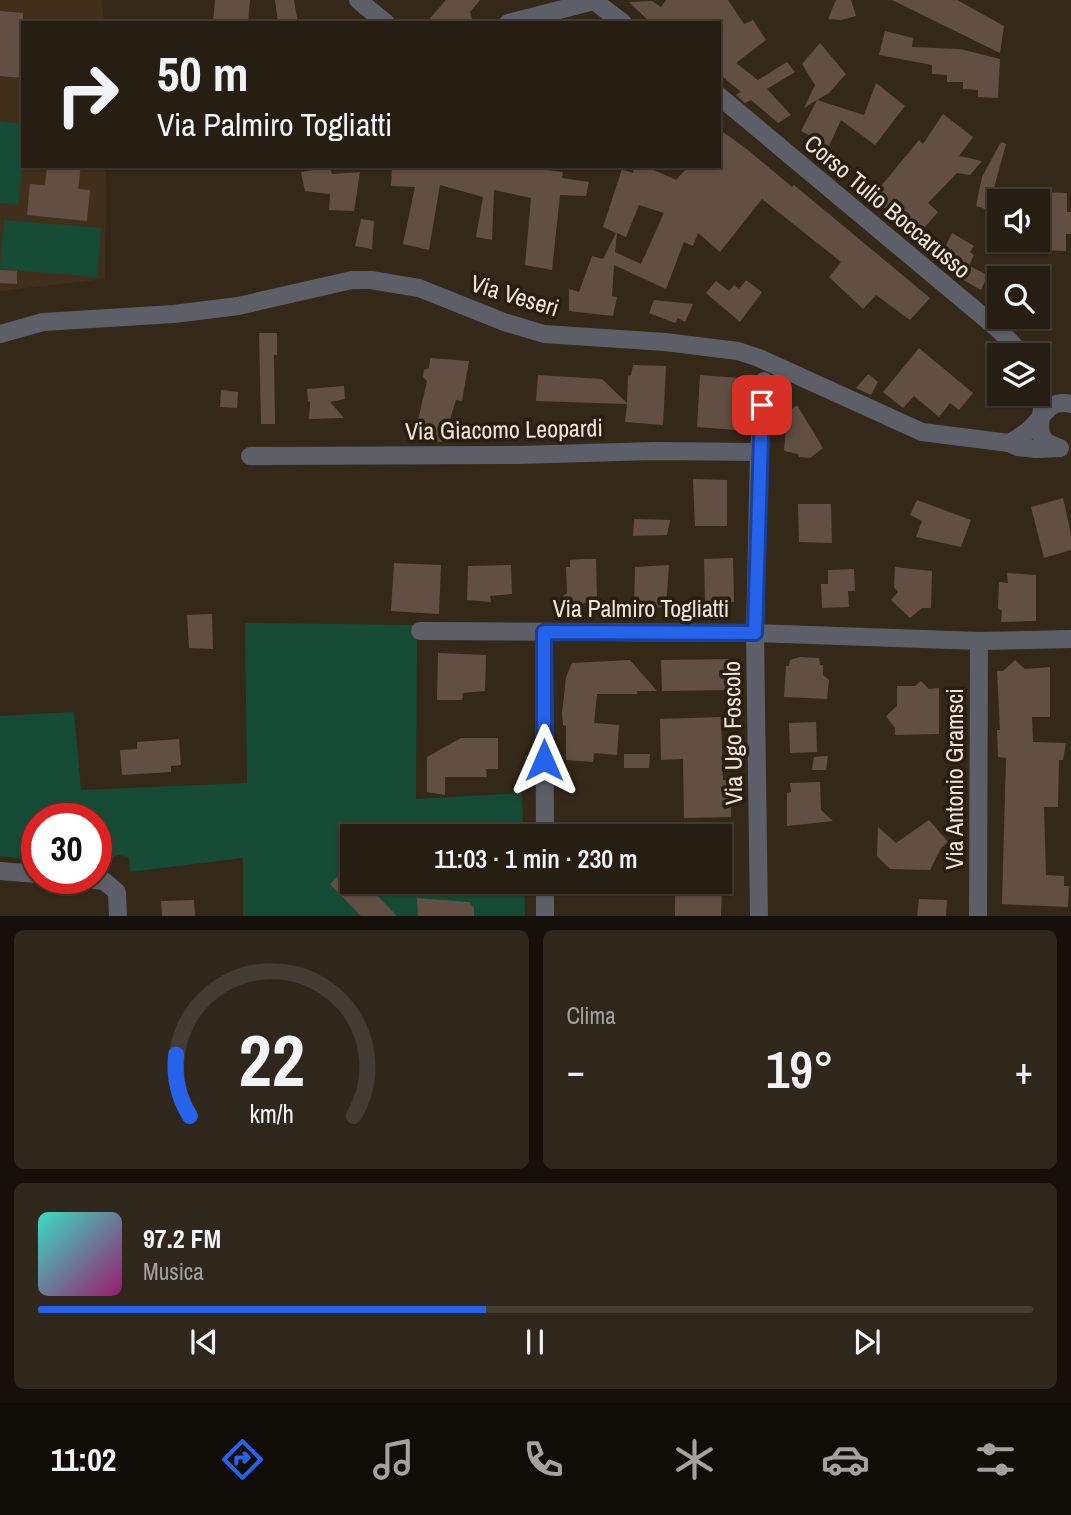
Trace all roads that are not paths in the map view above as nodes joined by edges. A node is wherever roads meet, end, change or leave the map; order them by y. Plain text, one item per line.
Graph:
1 (358, 0) edge
2 (593, 0) edge
3 (384, 21) edge
4 (515, 21) edge
5 (620, 21) edge
6 (721, 98) edge
7 (0, 334) edge
8 (1011, 343) edge
9 (764, 381) dead end
10 (1050, 383) edge
11 (1070, 404) edge
12 (1042, 406) edge
13 (1040, 419) junction
14 (1009, 443) junction
15 (1067, 447) edge
16 (759, 452) junction
17 (250, 456) dead end
18 (420, 631) dead end
19 (544, 632) junction
20 (755, 633) junction
21 (1071, 639) edge
22 (979, 641) junction
23 (545, 824) edge
24 (0, 871) edge
25 (21, 873) edge
26 (112, 888) edge
27 (545, 894) edge
28 (118, 916) edge
29 (545, 916) edge
30 (759, 916) edge
31 (978, 916) edge

1 - 3 street
2 - 4 street
2 - 5 street
6 - 8 street, Corso Tulio Boccarusso
7 - 14 street, Via Veseri
9 - 16 street
10 - 11 street
11 - 13 street
12 - 13 street
13 - 14 street
13 - 15 street
14 - 15 street, Via Veseri
16 - 17 street, Via Giacomo Leopardi
16 - 20 street
18 - 19 street, Via Palmiro Togliatti
19 - 20 street, Via Palmiro Togliatti
19 - 23 street
20 - 22 street, Via Palmiro Togliatti
20 - 30 street, Via Ugo Foscolo
21 - 22 street, Via Palmiro Togliatti
22 - 31 street, Via Antonio Gramsci
24 - 25 street
26 - 28 street
27 - 29 street

